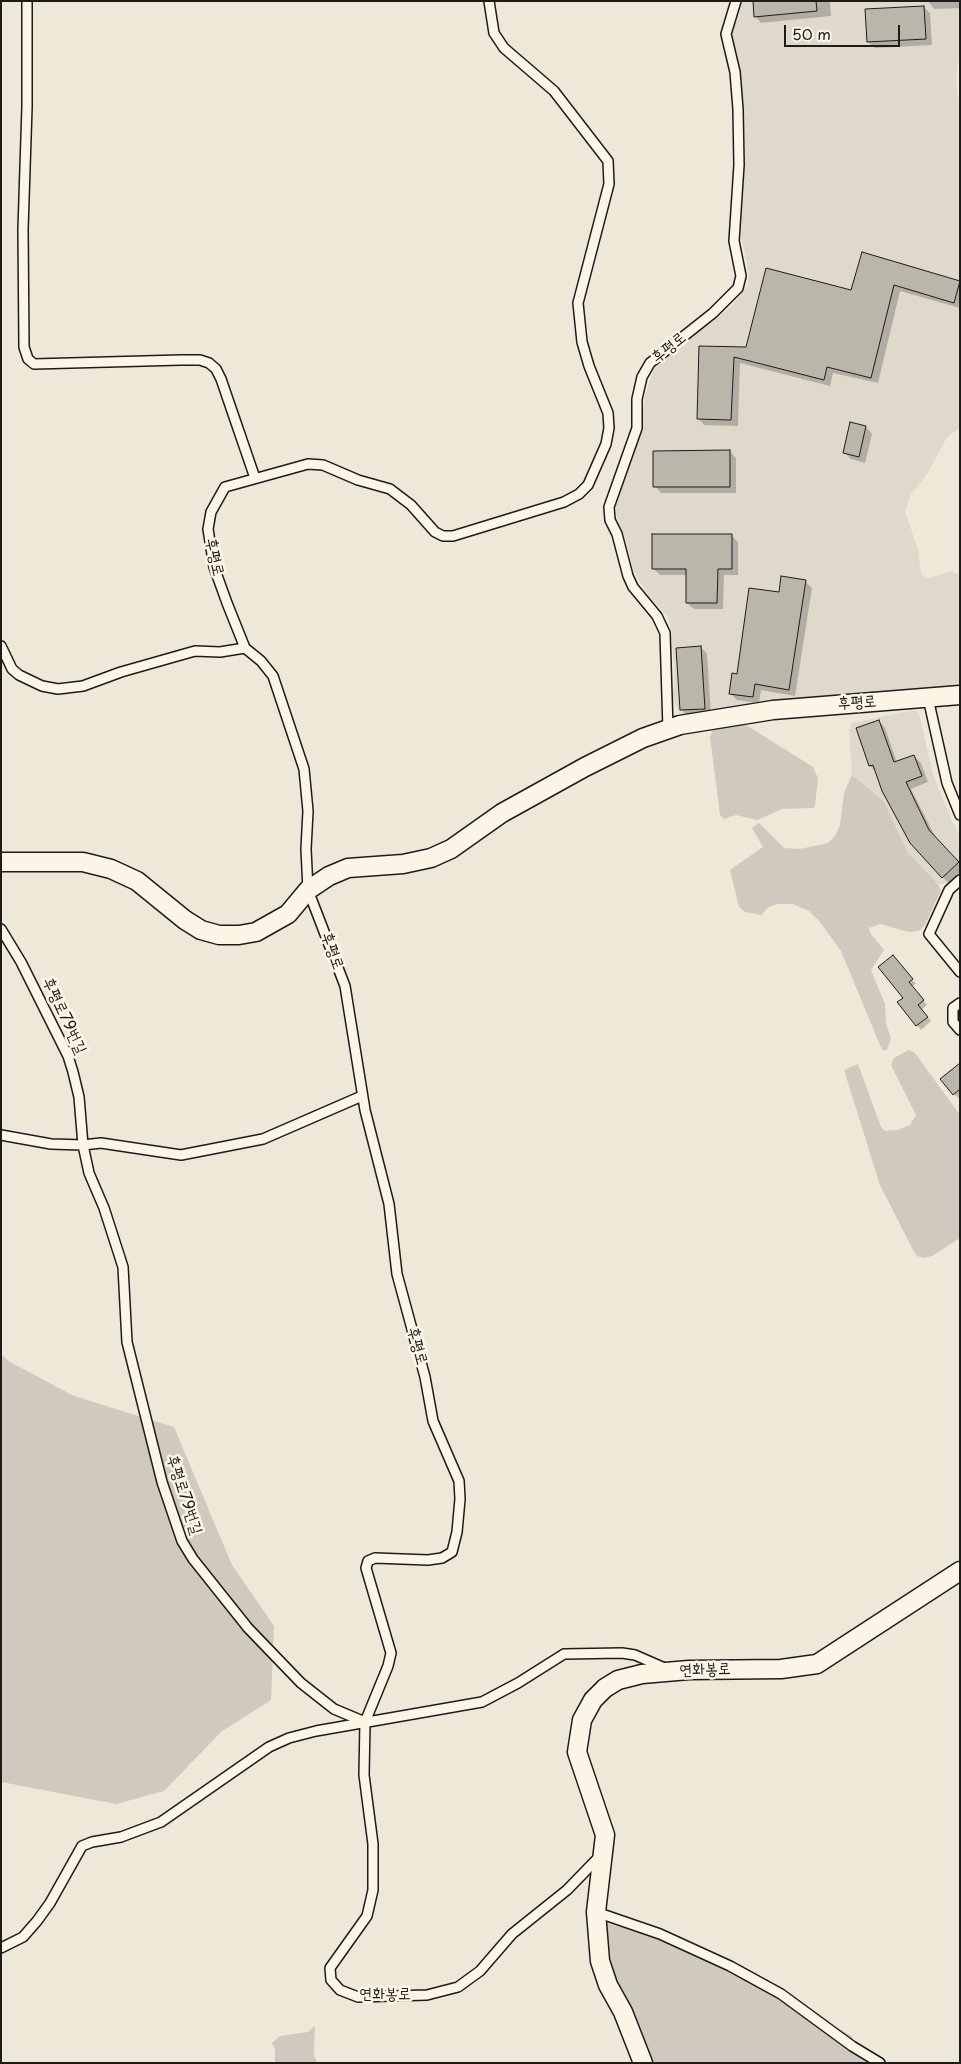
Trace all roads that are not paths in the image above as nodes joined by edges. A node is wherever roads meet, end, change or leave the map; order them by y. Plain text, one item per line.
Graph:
1 (27, 1) edge
2 (489, 1) edge
3 (736, 1) edge
4 (255, 478) junction
5 (1, 646) edge
6 (245, 648) junction
7 (960, 695) edge
8 (928, 698) junction
9 (668, 729) junction
10 (960, 815) edge
11 (1, 862) edge
12 (960, 880) edge
13 (308, 890) junction
14 (1, 929) edge
15 (960, 972) edge
16 (960, 1003) edge
17 (960, 1030) edge
18 (362, 1096) junction
19 (1, 1135) edge
20 (83, 1145) junction
21 (960, 1571) edge
22 (672, 1672) junction
23 (364, 1722) junction
24 (601, 1855) junction
25 (596, 1912) junction
26 (1, 1948) edge
27 (642, 2063) edge
28 (880, 2063) edge

1 - 4 lane
2 - 4 lane, 후평로
3 - 9 lane, 후평로
4 - 6 lane, 후평로
5 - 6 lane
6 - 13 lane, 후평로
7 - 8 street, 후평로
8 - 9 street, 후평로
8 - 10 lane
9 - 13 street, 후평로
11 - 13 street, 후평로
12 - 15 lane
13 - 18 lane, 후평로
14 - 20 lane, 후평로79번길
16 - 17 lane
18 - 20 lane
18 - 23 lane, 후평로
19 - 20 lane
20 - 23 lane, 후평로79번길
21 - 22 street, 연화봉로
22 - 23 lane
22 - 24 street, 연화봉로
23 - 24 lane, 연화봉로
23 - 26 lane
24 - 25 street, 연화봉로
25 - 27 street, 연화봉로
25 - 28 lane

